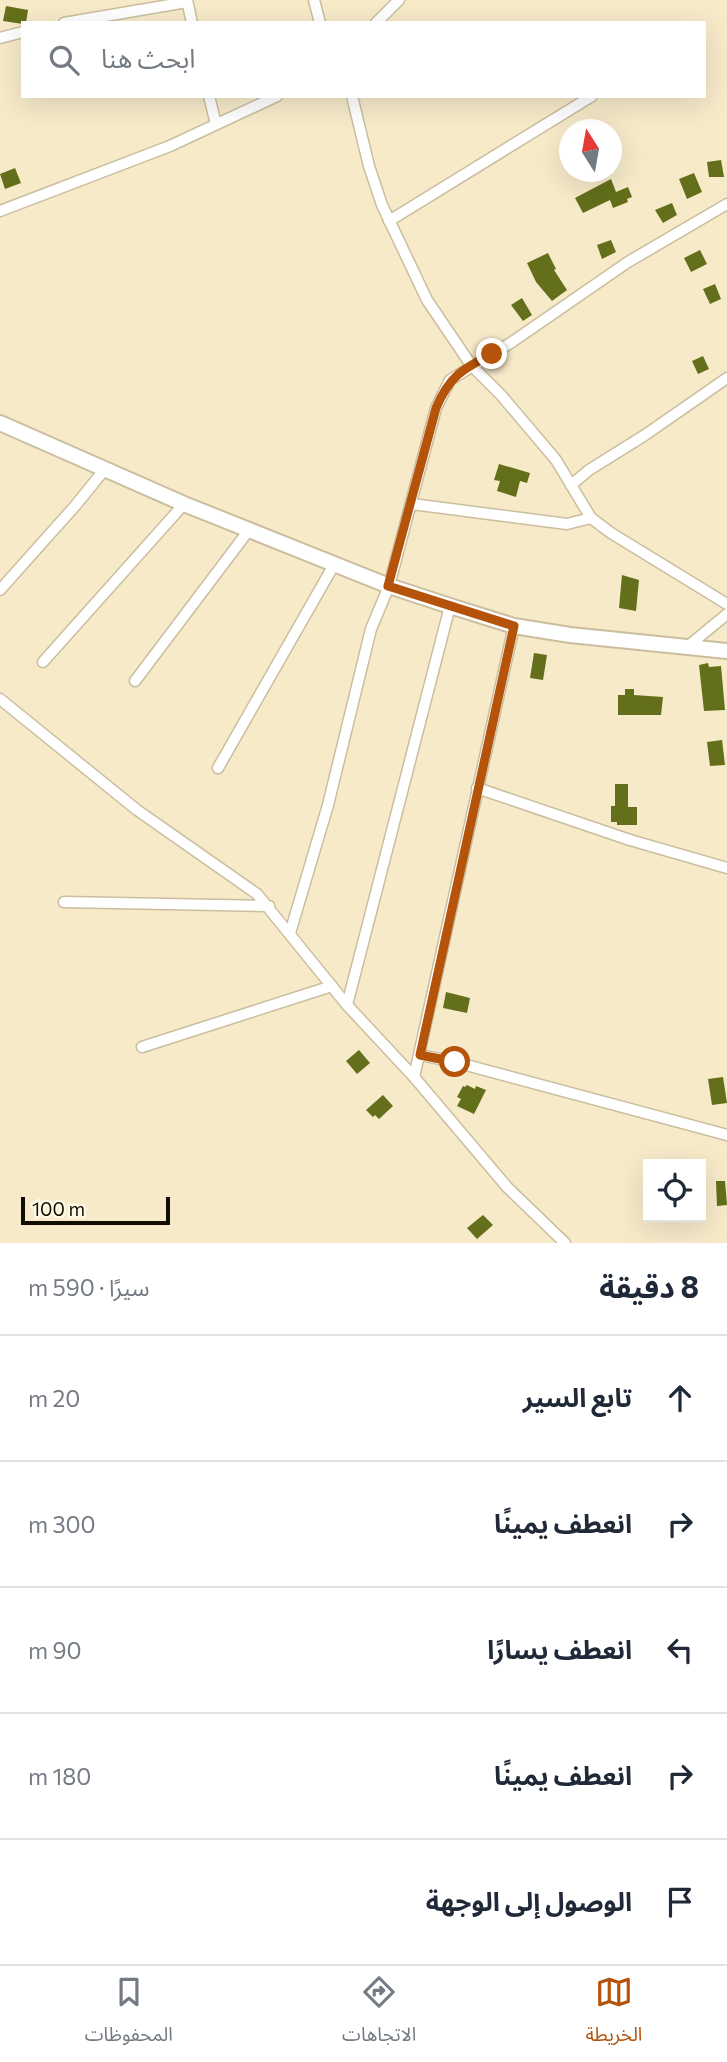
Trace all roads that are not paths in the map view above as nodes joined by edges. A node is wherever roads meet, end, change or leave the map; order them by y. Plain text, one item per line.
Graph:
1 (314, 0) edge
2 (399, 0) edge
3 (187, 1) edge
4 (75, 21) edge
5 (192, 21) edge
6 (319, 21) edge
7 (378, 21) edge
8 (21, 33) edge
9 (0, 38) edge
10 (210, 98) edge
11 (273, 98) edge
12 (353, 98) edge
13 (589, 98) edge
14 (216, 124) junction
15 (727, 204) edge
16 (0, 211) edge
17 (389, 221) junction
18 (471, 365) junction
19 (727, 378) edge
20 (0, 423) edge
21 (104, 469) junction
22 (571, 485) junction
23 (184, 504) junction
24 (412, 505) junction
25 (591, 519) junction
26 (249, 530) junction
27 (335, 564) junction
28 (388, 586) junction
29 (0, 590) edge
30 (727, 604) edge
31 (450, 606) junction
32 (727, 614) edge
33 (514, 626) junction
34 (686, 648) junction
35 (727, 651) edge
36 (43, 662) dead end
37 (135, 681) dead end
38 (0, 699) edge
39 (218, 768) dead end
40 (477, 788) junction
41 (727, 868) edge
42 (64, 902) dead end
43 (269, 906) junction
44 (290, 933) junction
45 (332, 986) junction
46 (347, 1005) junction
47 (142, 1047) dead end
48 (420, 1055) junction
49 (414, 1077) junction
50 (727, 1135) edge
51 (565, 1243) edge

1 - 6 street
2 - 7 street
3 - 4 street
3 - 5 street
8 - 9 street
10 - 14 street
11 - 14 street
12 - 17 street
13 - 17 street
14 - 16 street
15 - 18 street
17 - 18 street
18 - 22 street
18 - 24 street
19 - 22 street
20 - 21 street
21 - 23 street
21 - 29 street
22 - 25 street
23 - 26 street
23 - 36 street
24 - 25 street
24 - 28 street
25 - 30 street
26 - 27 street
26 - 37 street
27 - 28 street
27 - 39 street
28 - 31 street
28 - 44 street
31 - 33 street
31 - 46 street
32 - 34 street
33 - 34 street
33 - 40 street
34 - 35 street
38 - 43 street
40 - 41 street
40 - 48 street
42 - 43 street
43 - 44 street
44 - 45 street
45 - 46 street
45 - 47 street
46 - 49 street
48 - 49 street
48 - 50 street
49 - 51 street

